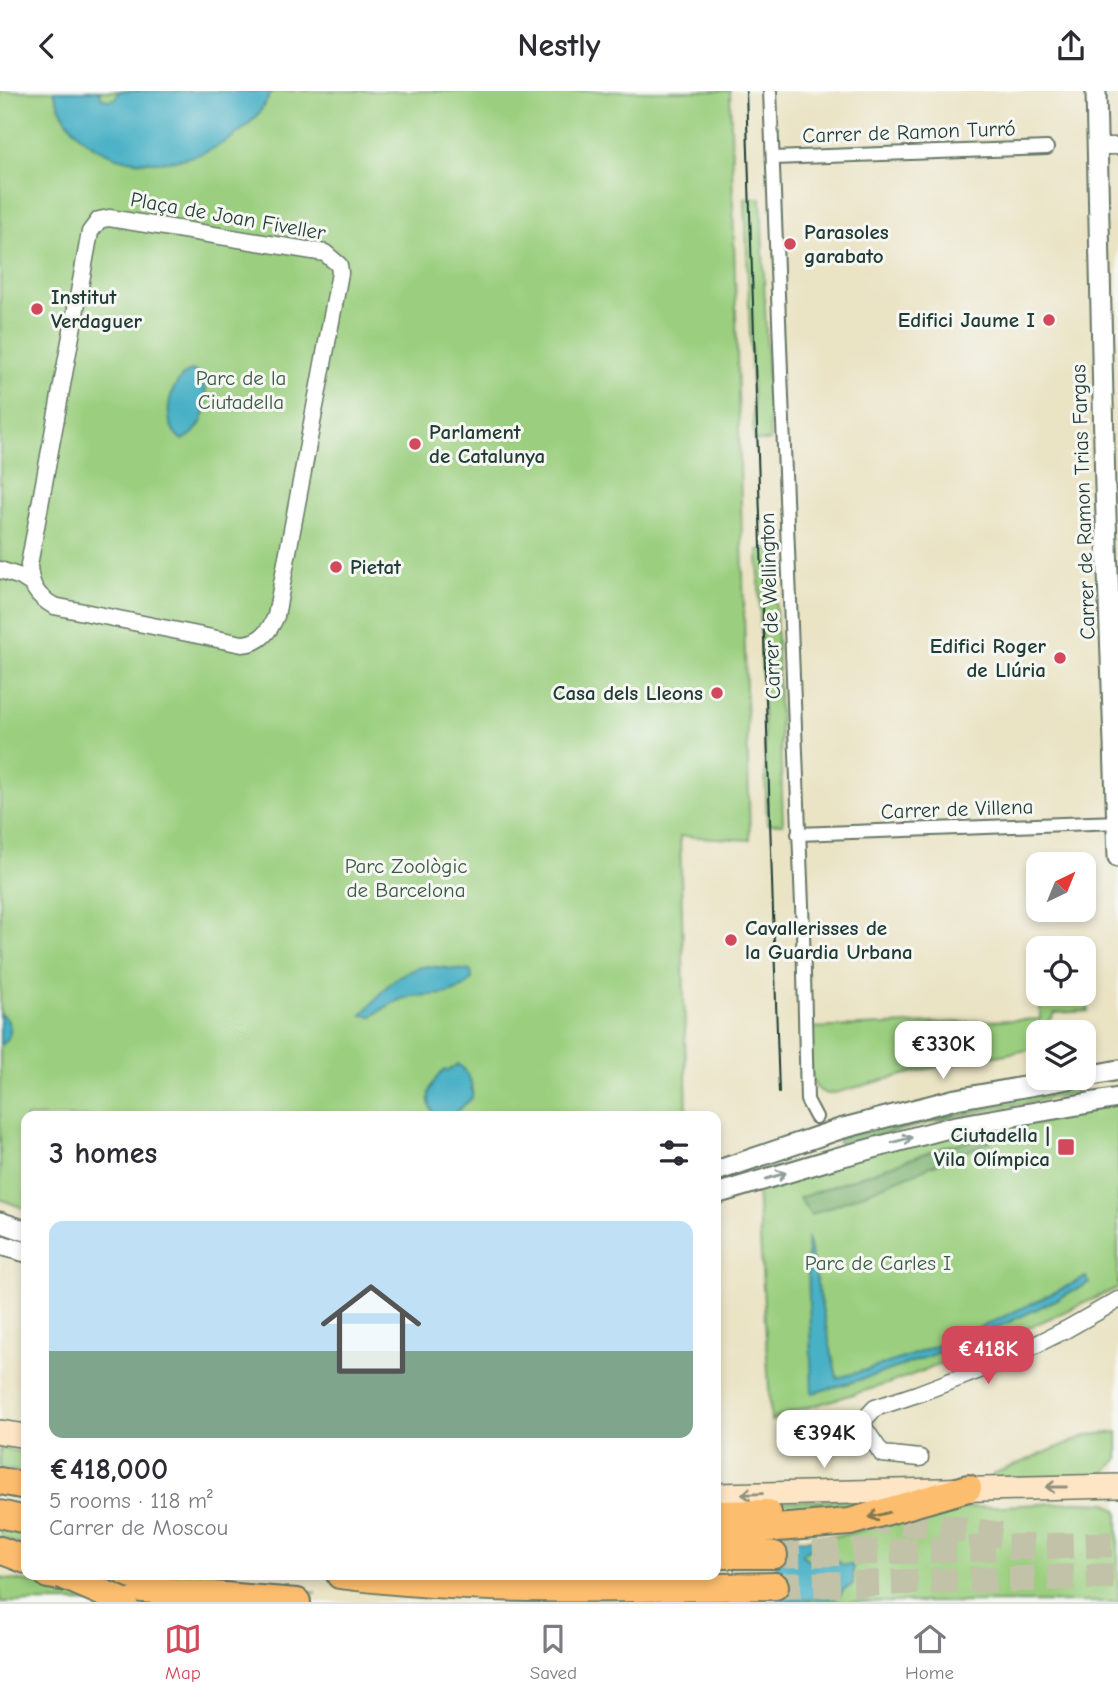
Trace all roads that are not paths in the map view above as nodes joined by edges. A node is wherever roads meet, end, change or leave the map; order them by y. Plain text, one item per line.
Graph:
1 (770, 91) edge
2 (1096, 91) edge
3 (1098, 146) junction
4 (1118, 146) edge
5 (1047, 148) dead end
6 (773, 157) junction
7 (1112, 487) edge
8 (0, 570) edge
9 (32, 584) junction
10 (1117, 822) edge
11 (798, 834) junction
12 (1118, 857) edge
13 (1118, 1070) edge
14 (1096, 1074) edge
15 (1026, 1085) edge
16 (1118, 1098) edge
17 (816, 1117) dead end
18 (721, 1169) edge
19 (721, 1192) edge
20 (0, 1222) edge
21 (21, 1229) edge
22 (0, 1245) edge
23 (21, 1251) edge
24 (1118, 1300) edge
25 (0, 1432) edge
26 (21, 1435) edge
27 (920, 1458) dead end
28 (0, 1481) edge
29 (21, 1485) edge
30 (1114, 1486) edge
31 (968, 1488) junction
32 (721, 1495) edge
33 (774, 1513) dead end
34 (0, 1514) edge
35 (721, 1514) edge
36 (21, 1519) edge
37 (721, 1534) edge
38 (0, 1550) edge
39 (721, 1555) edge
40 (774, 1555) tunnel mouth
41 (21, 1558) edge
42 (0, 1567) edge
43 (21, 1571) edge
44 (73, 1580) edge
45 (80, 1580) edge
46 (390, 1580) edge
47 (775, 1586) tunnel mouth
48 (658, 1588) junction
49 (124, 1602) edge
50 (297, 1602) edge
51 (539, 1602) edge

1 - 6 street, Carrer de Wellington
2 - 3 street, Carrer de Ramon Trias Fargas
3 - 4 street
3 - 7 street, Carrer de Ramon Trias Fargas
5 - 6 street, Carrer de Ramon Turró
6 - 11 street, Carrer de Wellington
7 - 10 street, Carrer de Ramon Trias Fargas
8 - 9 street
9 - 9 street, Plaça de Joan Fiveller
10 - 11 street, Carrer de Villena
10 - 12 street, Carrer de Ramon Trias Fargas
11 - 17 street, Carrer de Wellington
13 - 14 street
15 - 18 street
19 -> 16 street
20 - 21 street
22 - 23 street
24 - 27 street
25 - 26 main road
28 - 29 highway
30 -> 31 main road
31 -> 32 main road
31 -> 37 highway
33 - 35 highway
34 - 36 highway
38 - 41 highway
39 - 40 highway
42 - 43 highway
44 - 49 highway, bridge
45 - 50 highway
46 - 48 highway
47 - 48 highway
48 - 51 highway

